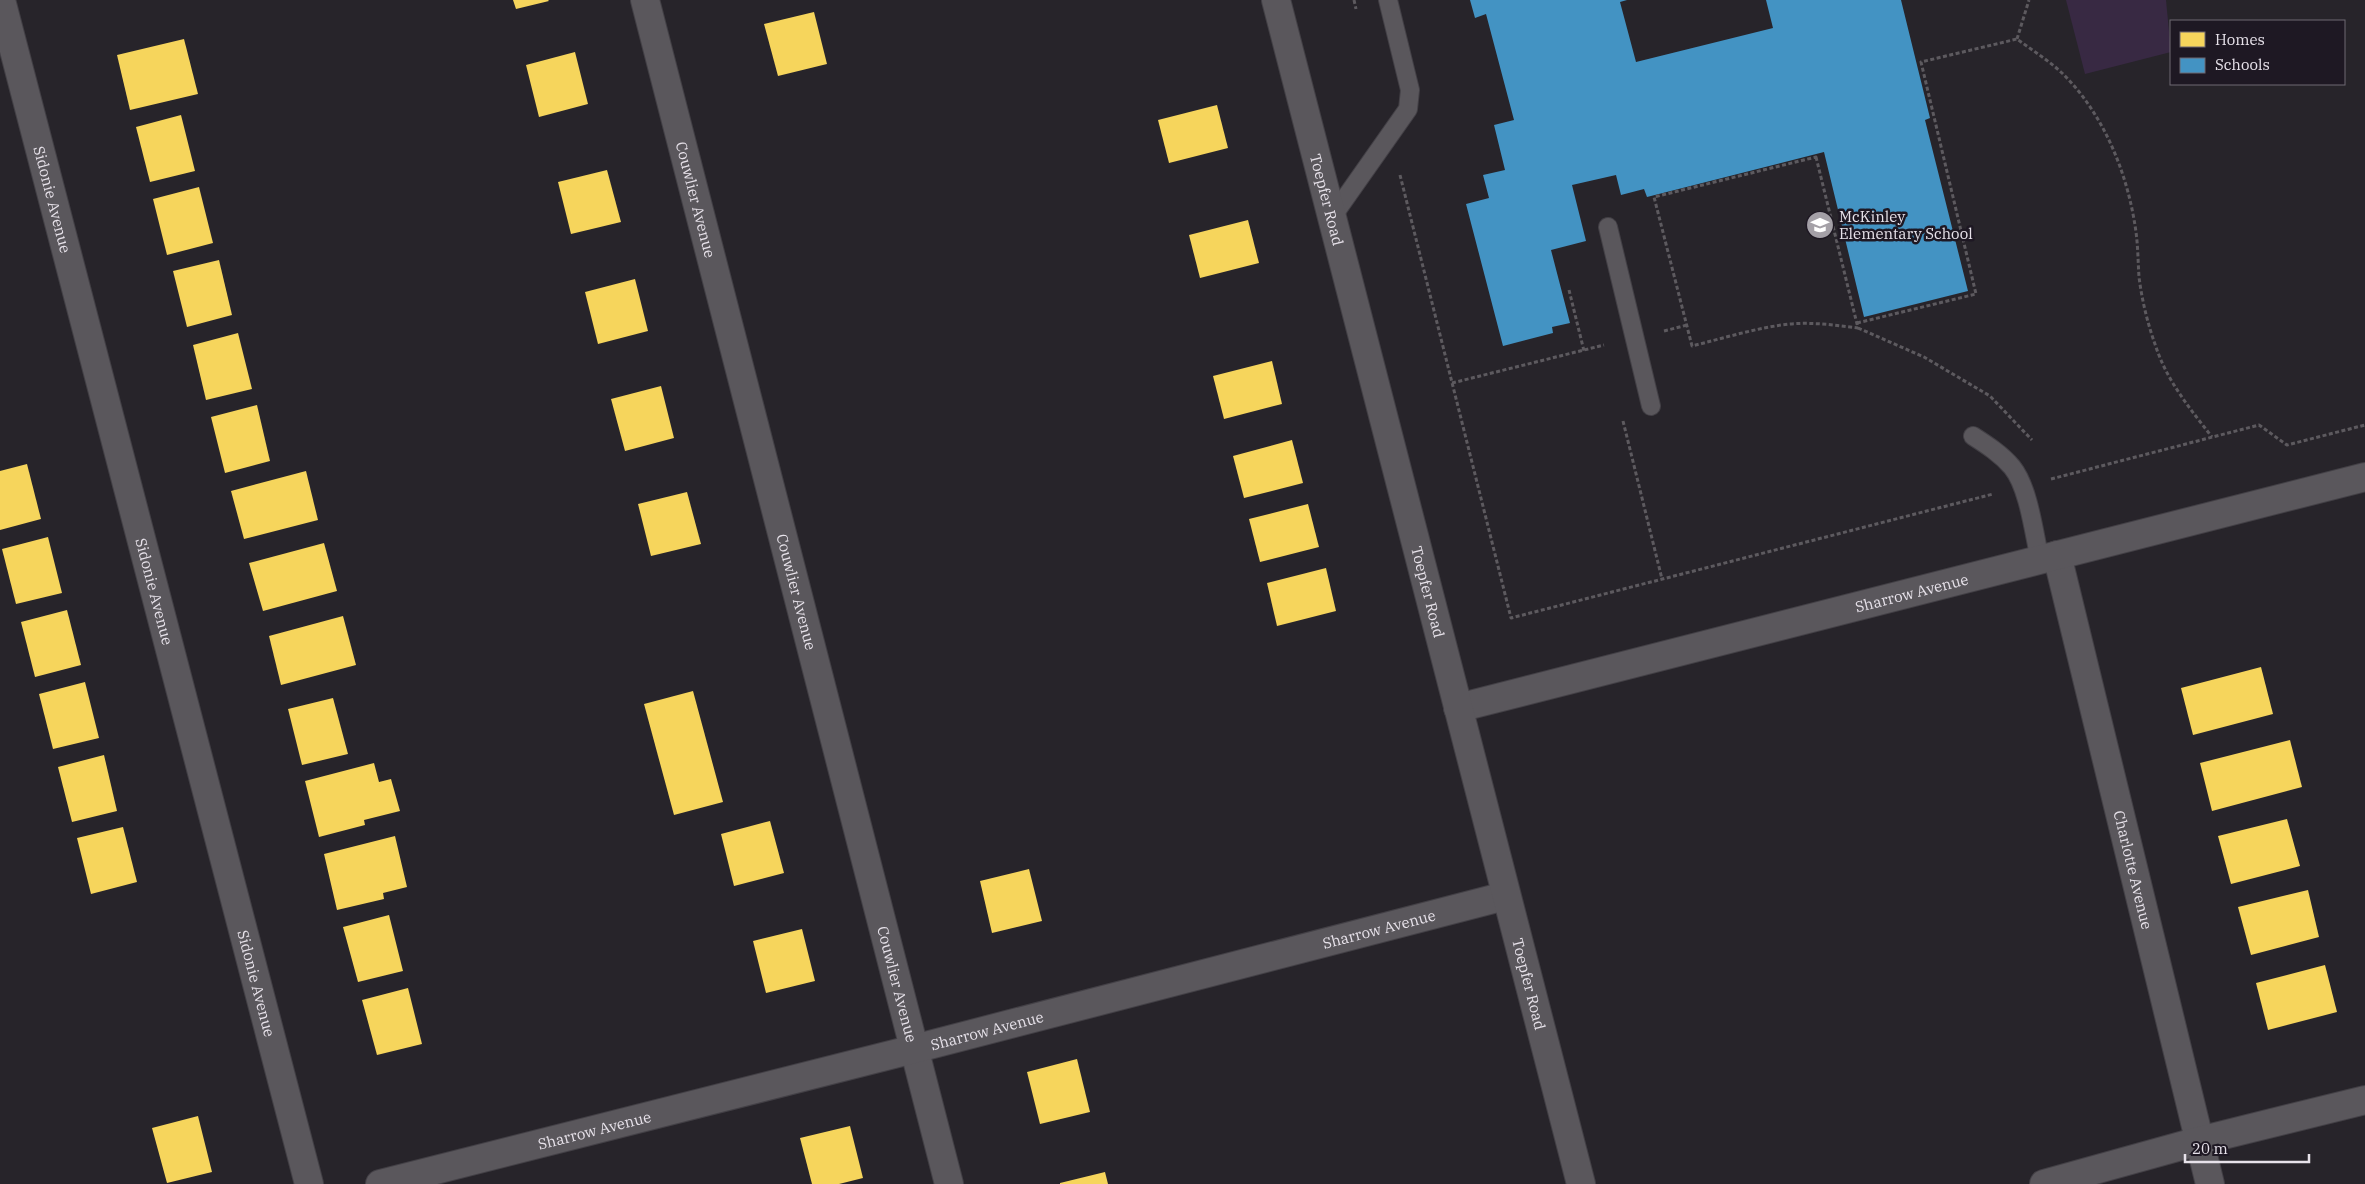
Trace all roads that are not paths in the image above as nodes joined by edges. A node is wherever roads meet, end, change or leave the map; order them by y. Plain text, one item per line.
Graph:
1 (1, 0) edge
2 (645, 0) edge
3 (1276, 0) edge
4 (1388, 0) edge
5 (1332, 217) junction
6 (1608, 227) dead end
7 (1651, 406) dead end
8 (1973, 436) dead end
9 (2365, 477) edge
10 (2049, 558) junction
11 (1458, 708) junction
12 (1505, 896) junction
13 (914, 1049) junction
14 (2365, 1100) edge
15 (2199, 1141) junction
16 (309, 1184) edge
17 (380, 1184) edge
18 (949, 1184) edge
19 (1581, 1184) edge
20 (2044, 1184) edge
21 (2210, 1184) edge

1 - 16 street, Sidonie Avenue
2 - 13 street, Couwlier Avenue
3 - 5 street, Toepfer Road
4 - 5 lane
5 - 11 street, Toepfer Road
6 - 7 lane
8 - 10 lane
9 - 10 street, Sharrow Avenue
10 - 11 street, Sharrow Avenue
10 - 15 street, Charlotte Avenue
11 - 12 street, Toepfer Road
12 - 13 street, Sharrow Avenue
12 - 19 street, Toepfer Road
13 - 17 street, Sharrow Avenue
13 - 18 street, Couwlier Avenue
14 - 15 street
15 - 20 street
15 - 21 street, Charlotte Avenue

